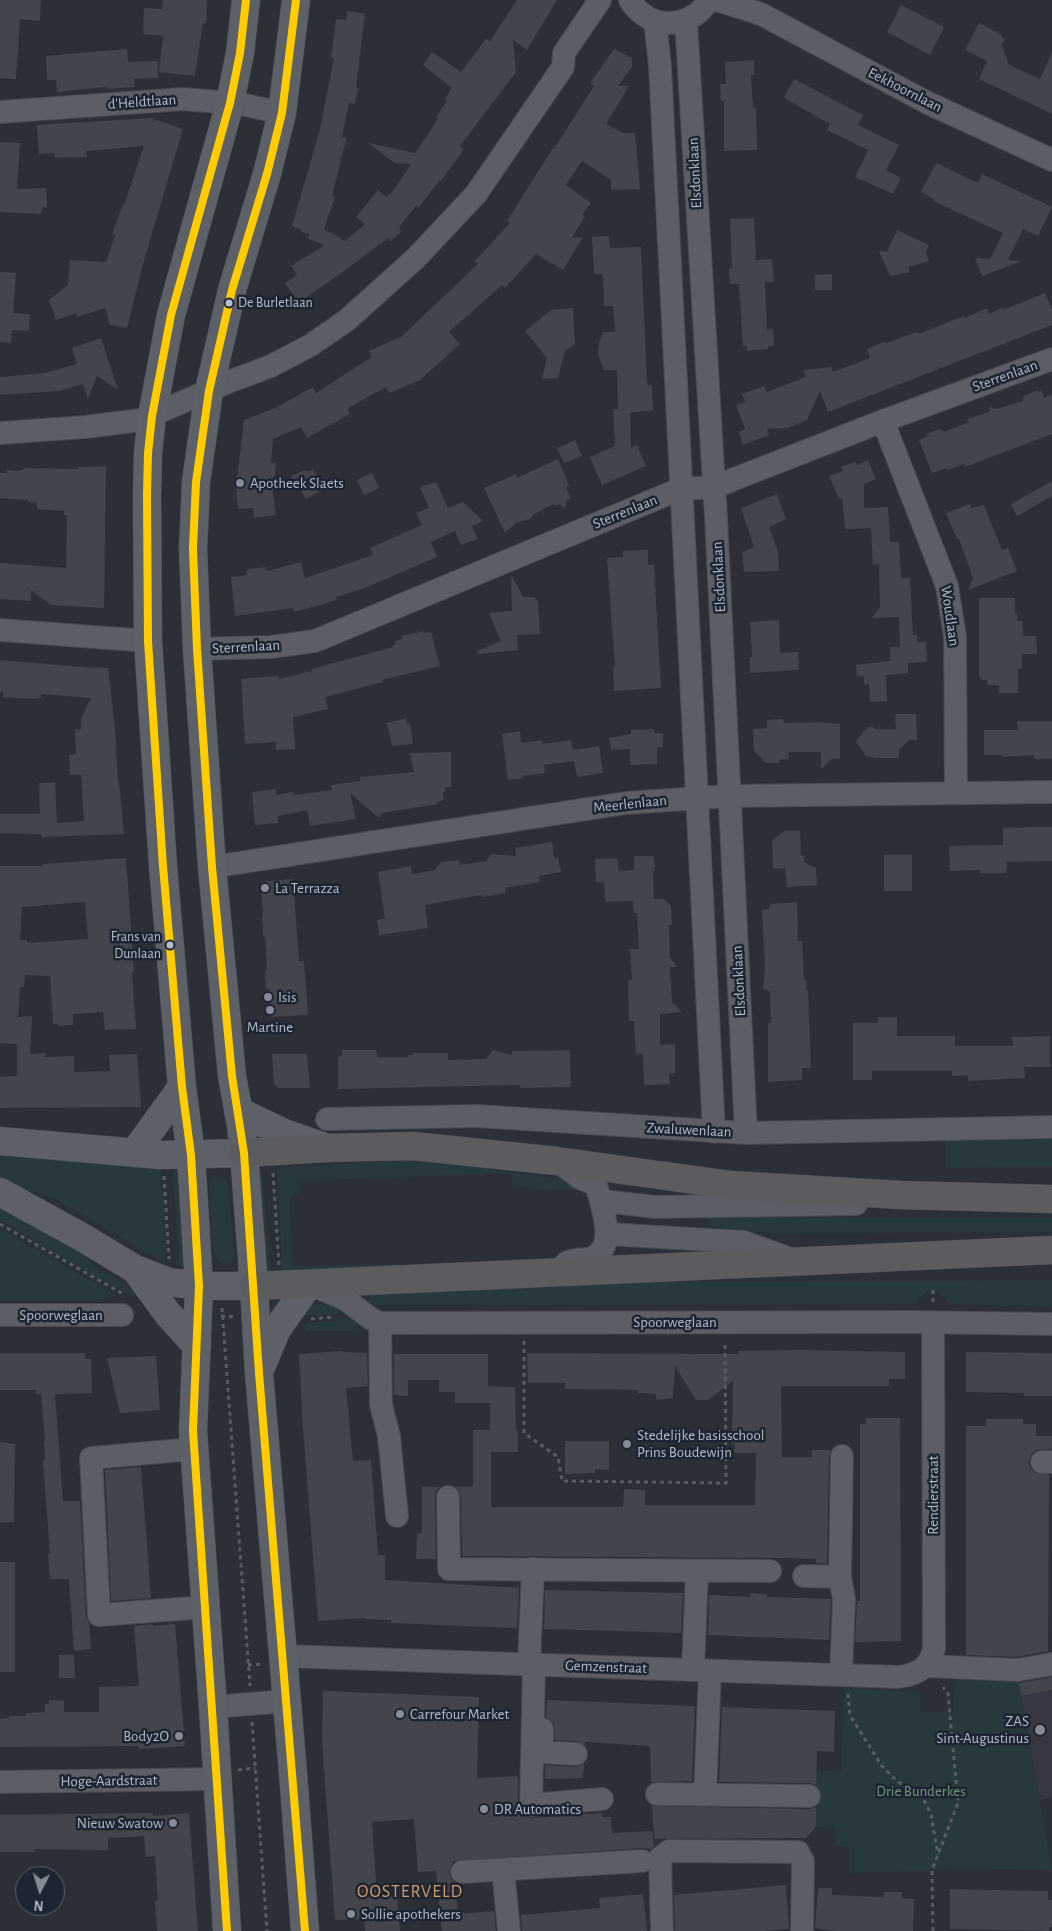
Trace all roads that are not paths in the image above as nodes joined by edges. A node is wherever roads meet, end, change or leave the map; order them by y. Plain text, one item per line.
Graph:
1 (246, 0) edge
2 (296, 0) edge
3 (709, 0) edge
4 (717, 0) edge
5 (631, 2) edge
6 (595, 6) edge
7 (755, 7) edge
8 (655, 21) junction
9 (686, 21) junction
10 (230, 103) junction
11 (0, 112) edge
12 (282, 113) junction
13 (1052, 160) edge
14 (1052, 359) edge
15 (209, 391) junction
16 (152, 416) junction
17 (883, 421) junction
18 (0, 433) edge
19 (714, 487) junction
20 (680, 489) junction
21 (0, 630) edge
22 (148, 641) junction
23 (197, 649) junction
24 (956, 792) junction
25 (1052, 792) edge
26 (730, 796) junction
27 (696, 798) junction
28 (212, 867) junction
29 (182, 1087) junction
30 (238, 1111) junction
31 (327, 1119) dead end
32 (1052, 1127) edge
33 (714, 1132) junction
34 (746, 1133) junction
35 (0, 1141) edge
36 (327, 1148) junction
37 (134, 1153) junction
38 (244, 1153) junction
39 (191, 1154) junction
40 (557, 1161) junction
41 (0, 1192) edge
42 (901, 1195) junction
43 (1052, 1199) edge
44 (601, 1201) junction
45 (608, 1234) junction
46 (1050, 1251) edge
47 (797, 1262) junction
48 (134, 1270) junction
49 (554, 1273) junction
50 (296, 1285) junction
51 (199, 1286) junction
52 (254, 1286) junction
53 (124, 1305) road end
54 (0, 1315) edge
55 (933, 1315) junction
56 (380, 1323) junction
57 (1052, 1324) edge
58 (197, 1346) junction
59 (259, 1373) junction
60 (194, 1449) junction
61 (842, 1456) dead end
62 (448, 1497) dead end
63 (398, 1516) dead end
64 (533, 1569) junction
65 (697, 1571) junction
66 (770, 1571) dead end
67 (804, 1576) dead end
68 (840, 1577) junction
69 (205, 1607) junction
70 (283, 1656) junction
71 (1052, 1664) edge
72 (536, 1665) junction
73 (927, 1666) junction
74 (701, 1670) junction
75 (845, 1675) junction
76 (287, 1701) junction
77 (213, 1706) junction
78 (576, 1754) dead end
79 (217, 1779) junction
80 (0, 1782) edge
81 (657, 1794) dead end
82 (706, 1795) junction
83 (809, 1796) dead end
84 (602, 1799) dead end
85 (642, 1861) dead end
86 (504, 1870) junction
87 (462, 1872) dead end
88 (227, 1931) edge
89 (304, 1931) edge
90 (509, 1931) edge
91 (662, 1931) edge
92 (802, 1931) edge

1 - 10 main road
2 - 12 main road
3 - 9 street
4 - 7 street, Eekhoornlaan
5 - 6 street
5 - 8 street
6 - 15 street
7 - 13 street, Eekhoornlaan
8 - 9 street
8 - 20 street, Elsdonklaan
9 - 19 street, Elsdonklaan
10 - 11 street, d'Heldtlaan
10 - 12 street, d'Heldtlaan
10 - 16 main road
12 - 15 main road
14 - 17 street, Sterrenlaan
15 - 16 street
15 - 23 main road
16 - 18 street
16 - 22 main road
17 - 19 street, Sterrenlaan
17 - 24 street, Woudlaan
19 - 20 street, Sterrenlaan
19 - 26 street, Elsdonklaan
20 - 23 street, Sterrenlaan
20 - 27 street, Elsdonklaan
21 - 22 street
22 - 29 main road
23 - 28 main road
24 - 25 street, Meerlenlaan
24 - 26 street, Meerlenlaan
26 - 27 street, Meerlenlaan
26 - 34 street, Elsdonklaan
27 - 28 street, Meerlenlaan
27 - 33 street, Elsdonklaan
28 - 30 main road
29 - 37 main road
29 - 39 main road
30 - 36 main road
30 - 38 main road
31 - 33 street, Zwaluwenlaan
32 - 34 street, Zwaluwenlaan
33 - 34 street, Zwaluwenlaan
35 - 37 main road
36 - 38 highway
36 - 40 highway
37 - 39 main road
38 - 39 main road
38 - 52 main road
39 - 51 main road
40 - 42 highway
40 - 44 street
41 - 48 main road
42 - 43 highway
42 - 44 street
44 - 45 street
45 - 47 street
45 - 49 street
46 - 47 highway
47 - 49 highway
48 - 51 main road
48 - 58 main road
49 - 50 highway
50 - 52 highway
50 - 56 street
50 - 59 main road
51 - 52 main road
51 - 58 main road
52 - 59 main road
53 - 54 street, Spoorweglaan
55 - 56 street, Spoorweglaan
55 - 57 street, Spoorweglaan
55 - 73 street, Rendierstraat
56 - 63 street
58 - 60 main road
59 - 70 main road
60 - 69 main road
60 - 69 street
61 - 68 street
62 - 64 street
64 - 65 street
64 - 72 street
65 - 66 street
65 - 74 street
67 - 68 street
68 - 75 street
69 - 77 main road
70 - 72 street, Gemzenstraat
70 - 76 main road
71 - 73 street
72 - 74 street, Gemzenstraat
72 - 78 street
72 - 84 street
73 - 75 street, Gemzenstraat
74 - 75 street, Gemzenstraat
74 - 82 street
76 - 77 street
76 - 89 main road
77 - 79 main road
79 - 80 street, Hoge-Aardstraat
79 - 88 main road
81 - 82 street
82 - 83 street
85 - 86 street
86 - 87 street
86 - 90 street
91 - 92 street

